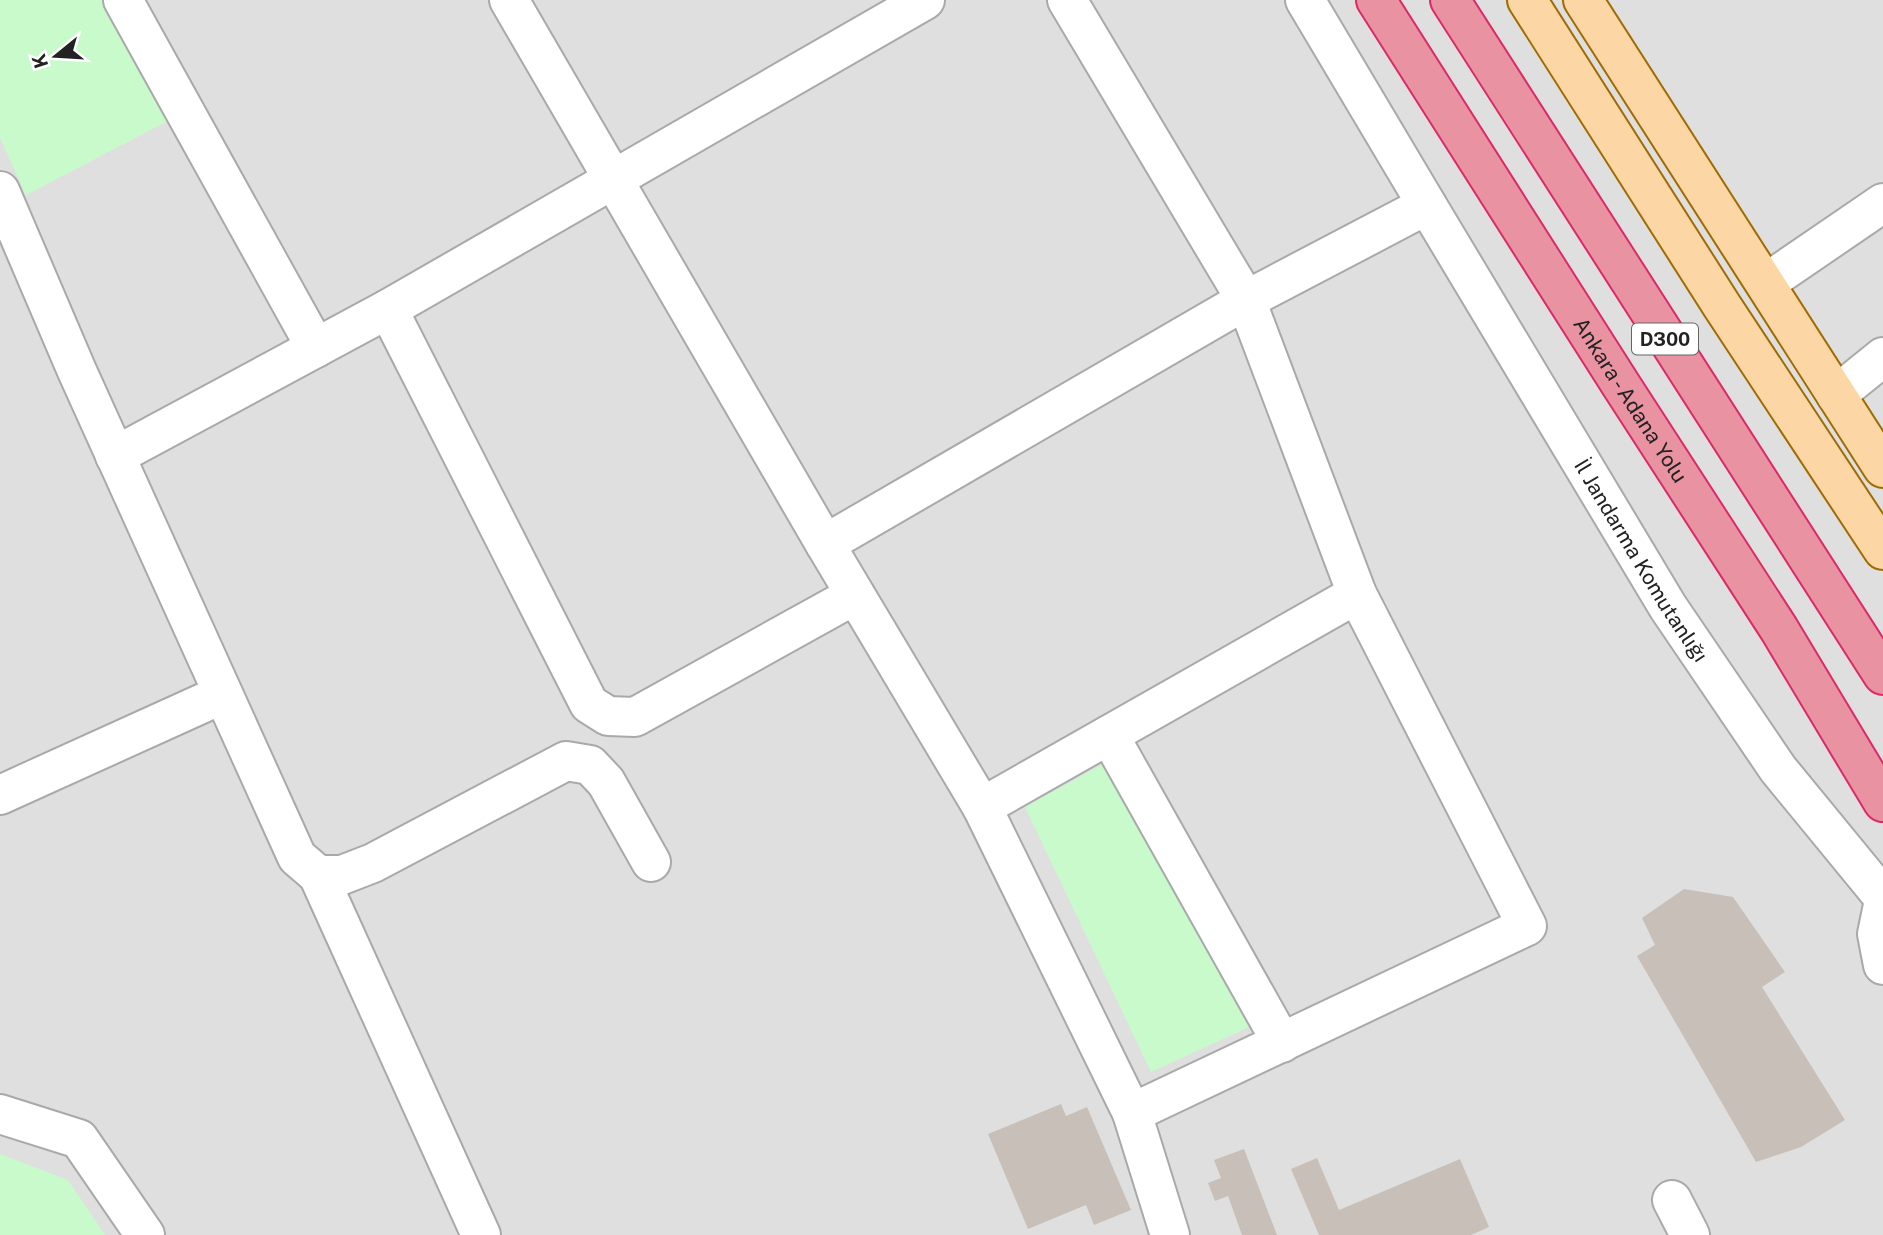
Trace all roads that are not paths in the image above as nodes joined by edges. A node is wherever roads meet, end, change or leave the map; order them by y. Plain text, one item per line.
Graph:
1 (124, 0) edge
2 (509, 0) edge
3 (925, 0) edge
4 (1067, 0) edge
5 (1305, 0) edge
6 (1376, 0) edge
7 (1450, 0) edge
8 (1527, 0) edge
9 (1583, 0) edge
10 (614, 180) junction
11 (0, 191) edge
12 (1883, 203) edge
13 (1427, 205) junction
14 (1766, 283) junction
15 (1246, 300) junction
16 (388, 309) junction
17 (316, 348) junction
18 (1883, 358) edge
19 (1836, 395) junction
20 (115, 456) junction
21 (1883, 468) edge
22 (825, 544) junction
23 (1883, 550) edge
24 (855, 594) junction
25 (1357, 594) junction
26 (1883, 676) edge
27 (223, 694) junction
28 (1109, 735) junction
29 (0, 795) edge
30 (1883, 802) edge
31 (982, 807) junction
32 (651, 862) dead end
33 (318, 875) junction
34 (1883, 897) edge
35 (1883, 905) edge
36 (1883, 965) edge
37 (1282, 1042) junction
38 (1132, 1113) junction
39 (0, 1114) edge
40 (1672, 1200) dead end
41 (145, 1235) edge
42 (481, 1235) edge
43 (1170, 1235) edge
44 (1690, 1235) edge

1 - 17 street
2 - 10 street
3 - 10 street
4 - 15 street
5 - 13 street, İl Jandarma Komutanlığı
6 - 30 highway, Ankara - Adana Yolu / D300
7 - 26 highway, D300
8 - 23 main road
9 - 14 main road
10 - 16 street
10 - 22 street
11 - 20 street
12 - 14 street
13 - 15 street
13 - 34 street, İl Jandarma Komutanlığı
14 - 19 main road
15 - 22 street
15 - 25 street
16 - 17 street
16 - 24 street
17 - 20 street
18 - 19 street
19 - 21 main road
20 - 27 street
22 - 24 street
24 - 31 street
25 - 28 street
25 - 37 street
27 - 29 street
27 - 33 street
28 - 31 street
28 - 37 street
31 - 38 street
32 - 33 street
33 - 42 street
35 - 36 street
37 - 38 street
38 - 43 street
39 - 41 street
40 - 44 street

